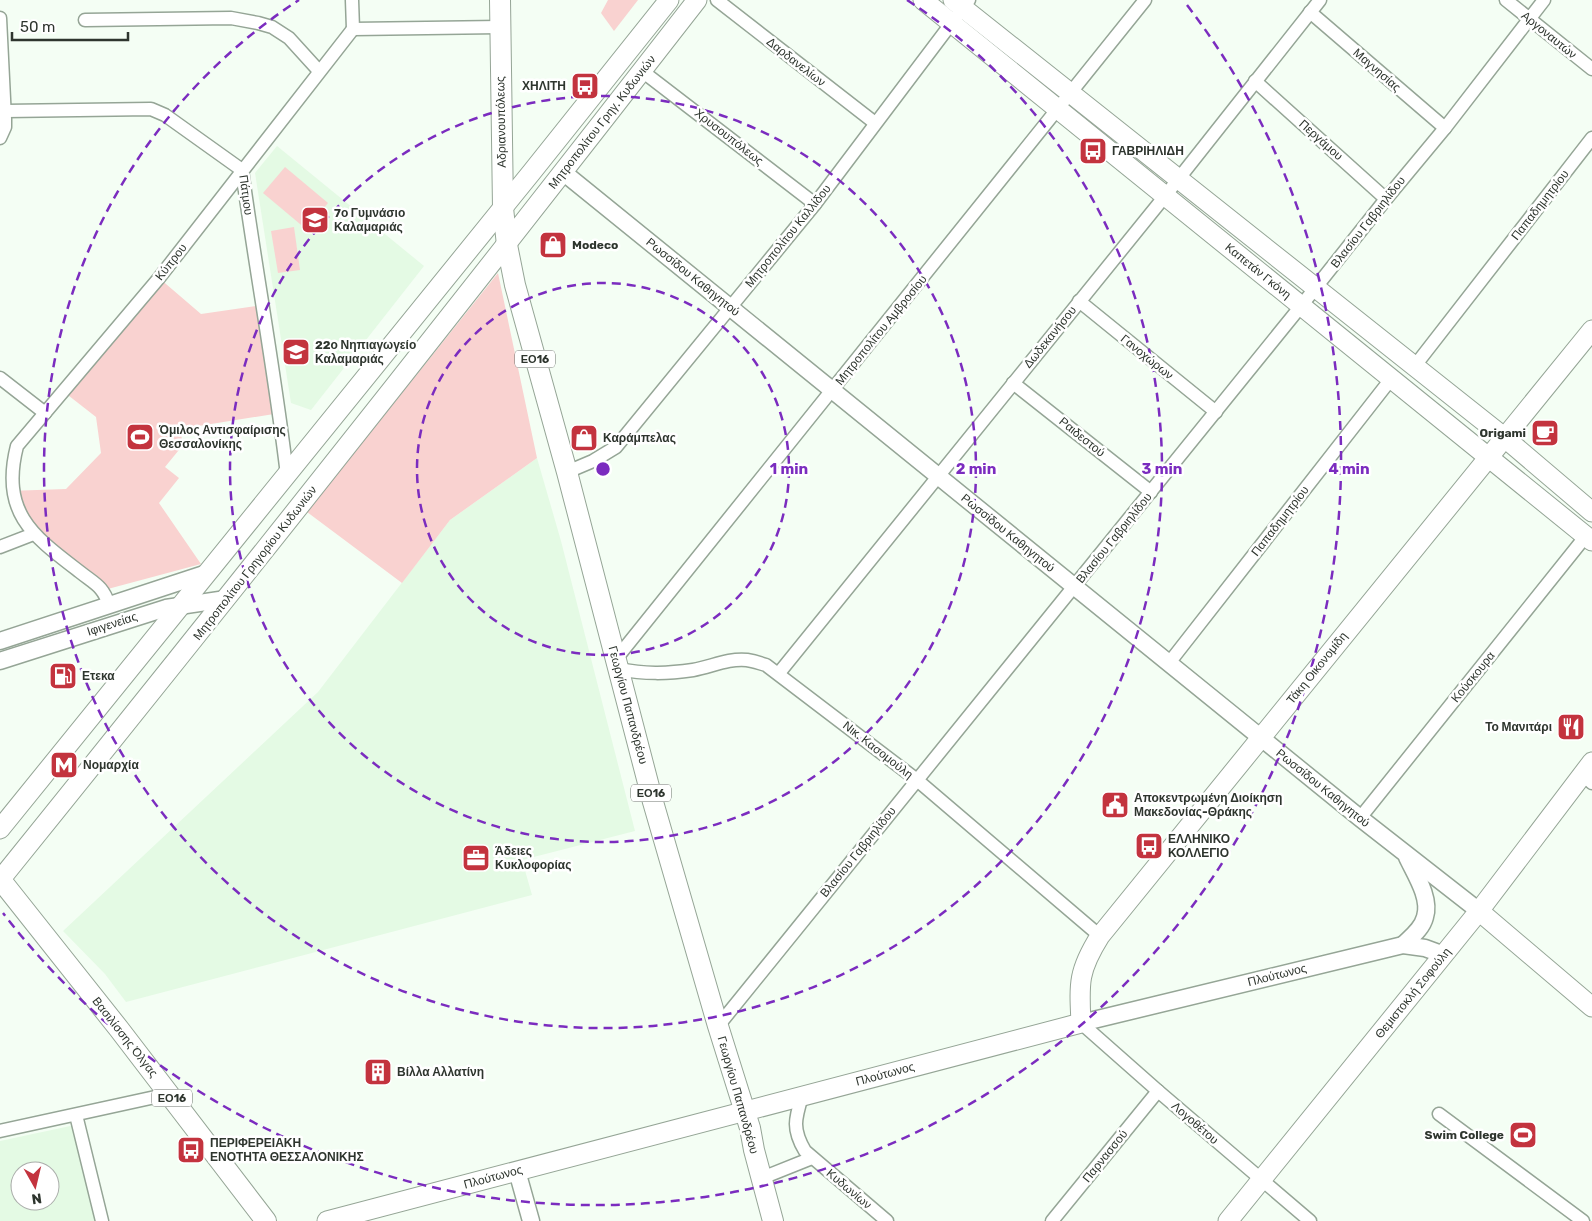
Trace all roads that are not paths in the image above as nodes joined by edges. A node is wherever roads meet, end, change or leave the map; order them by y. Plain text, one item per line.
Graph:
1 (352, 0) edge
2 (500, 0) edge
3 (668, 0) edge
4 (697, 0) edge
5 (717, 0) edge
6 (923, 0) edge
7 (1145, 0) edge
8 (1320, 0) edge
9 (1506, 0) edge
10 (1544, 0) edge
11 (961, 3) edge
12 (1310, 12) junction
13 (0, 18) edge
14 (1529, 18) junction
15 (85, 20) dead end
16 (951, 23) junction
17 (500, 27) junction
18 (353, 29) junction
19 (1592, 69) edge
20 (319, 71) junction
21 (642, 71) junction
22 (1255, 81) junction
23 (1070, 94) junction
24 (1058, 110) junction
25 (5, 111) junction
26 (875, 123) junction
27 (1444, 128) junction
28 (0, 138) edge
29 (1592, 138) edge
30 (242, 170) junction
31 (563, 172) junction
32 (1177, 180) junction
33 (1165, 196) junction
34 (1386, 199) junction
35 (815, 204) junction
36 (503, 208) junction
37 (507, 245) junction
38 (1315, 289) junction
39 (1079, 301) junction
40 (1302, 306) junction
41 (730, 307) junction
42 (1592, 330) edge
43 (1414, 367) junction
44 (0, 378) edge
45 (1391, 379) junction
46 (1013, 383) junction
47 (832, 390) junction
48 (45, 412) junction
49 (1216, 412) junction
50 (1504, 438) junction
51 (1489, 457) junction
52 (567, 472) junction
53 (287, 475) junction
54 (938, 476) junction
55 (1151, 492) junction
56 (1592, 512) edge
57 (31, 535) junction
58 (1589, 539) edge
59 (0, 547) edge
60 (207, 574) junction
61 (1074, 586) junction
62 (226, 598) junction
63 (109, 605) junction
64 (181, 605) junction
65 (0, 641) edge
66 (0, 662) edge
67 (1169, 663) junction
68 (617, 664) junction
69 (779, 673) junction
70 (1260, 737) junction
71 (1589, 773) edge
72 (917, 780) junction
73 (1360, 818) junction
74 (0, 830) edge
75 (1406, 855) junction
76 (0, 879) edge
77 (1479, 911) junction
78 (1100, 936) junction
79 (1403, 945) junction
80 (1444, 955) junction
81 (1592, 1007) edge
82 (1081, 1022) junction
83 (718, 1026) junction
84 (1158, 1091) junction
85 (169, 1094) junction
86 (802, 1096) junction
87 (744, 1111) junction
88 (76, 1114) junction
89 (1439, 1114) dead end
90 (0, 1131) edge
91 (812, 1158) junction
92 (516, 1171) junction
93 (762, 1178) junction
94 (1261, 1180) junction
95 (102, 1221) edge
96 (266, 1221) edge
97 (327, 1221) edge
98 (531, 1221) edge
99 (773, 1221) edge
100 (886, 1221) edge
101 (1052, 1221) edge
102 (1228, 1221) edge
103 (1310, 1221) edge
104 (1583, 1221) edge

1 - 18 street
2 - 17 main road, Αδριανουπόλεως / ΕΟ16
3 - 36 main road, Μητροπολίτου Γρηγ. Κυδωνιών
4 - 21 main road, Μητροπολίτου Γρηγ. Κυδωνιών
5 - 26 street, Δαρδανελίων
6 - 16 main road, Καπετάν Γκόνη
7 - 23 street, Μητροπολίτου Αμβροσίου
8 - 12 street, Δωδεκανήσου
9 - 14 street, Αργοναυτών
10 - 14 street, Βλασίου Γαβριηλίδου
11 - 16 street, Μητροπολίτου Καλλίδου
11 - 23 main road, Καπετάν Γκόνη
12 - 22 street, Δωδεκανήσου
12 - 27 street, Μαγνησίας
13 - 25 street
14 - 19 street, Αργοναυτών
14 - 27 street, Βλασίου Γαβριηλίδου
15 - 20 street
16 - 24 main road, Καπετάν Γκόνη
16 - 26 street, Μητροπολίτου Καλλίδου
17 - 18 street
17 - 36 main road, Αδριανουπόλεως / ΕΟ16
18 - 20 street, Κύπρου
20 - 30 street, Κύπρου
21 - 31 main road, Μητροπολίτου Γρηγ. Κυδωνιών
21 - 35 street, Χρυσουπόλεως
22 - 32 street, Δωδεκανήσου
22 - 34 street, Περγάμου
23 - 24 street, Μητροπολίτου Αμβροσίου
23 - 32 main road, Καπετάν Γκόνη
24 - 33 main road, Καπετάν Γκόνη
24 - 47 street, Μητροπολίτου Αμβροσίου
25 - 28 street
25 - 30 street, Πάτμου
26 - 35 street, Μητροπολίτου Καλλίδου
27 - 34 street, Βλασίου Γαβριηλίδου
29 - 43 street, Παπαδημητρίου
30 - 48 street, Κύπρου
30 - 53 street, Πάτμου
31 - 37 main road, Μητροπολίτου Γρηγ. Κυδωνιών
31 - 41 street, Ρωσσίδου Καθηγητού
32 - 33 street, Δωδεκανήσου
32 - 38 main road, Καπετάν Γκόνη
33 - 39 street, Δωδεκανήσου
33 - 40 main road, Καπετάν Γκόνη
34 - 38 street, Βλασίου Γαβριηλίδου
35 - 41 street, Μητροπολίτου Καλλίδου
36 - 37 main road, Αδριανουπόλεως / ΕΟ16
36 - 53 main road
37 - 52 main road, Γεωργίου Παπανδρέου / ΕΟ16
37 - 62 main road, Μητροπολίτου Γρηγορίου Κυδωνιών
38 - 40 street, Βλασίου Γαβριηλίδου
38 - 43 main road, Καπετάν Γκόνη
39 - 46 street, Δωδεκανήσου
39 - 49 street, Γανοχώρων
40 - 45 main road, Καπετάν Γκόνη
40 - 49 street, Βλασίου Γαβριηλίδου
41 - 47 street, Ρωσσίδου Καθηγητού
41 - 52 street, Μητροπολίτου Καλλίδου
42 - 50 main road, Τάκη Οικονομίδη
43 - 50 main road, Καπετάν Γκόνη
44 - 48 street
45 - 51 main road, Καπετάν Γκόνη
45 - 67 street, Παπαδημητρίου
46 - 54 street, Δωδεκανήσου
46 - 55 street, Ραιδεστού
47 - 54 street, Ρωσσίδου Καθηγητού
47 - 68 street, Μητροπολίτου Αμβροσίου
48 - 57 street, Κύπρου
49 - 55 street, Βλασίου Γαβριηλίδου
50 - 51 main road, Τάκη Οικονομίδη
50 - 56 main road, Καπετάν Γκόνη
51 - 58 main road, Καπετάν Γκόνη
51 - 70 main road, Τάκη Οικονομίδη
52 - 68 main road, Γεωργίου Παπανδρέου / ΕΟ16
53 - 60 main road
54 - 61 street, Ρωσσίδου Καθηγητού
54 - 69 street, Δωδεκανήσου
55 - 61 street, Βλασίου Γαβριηλίδου
57 - 59 street
57 - 63 street, Κύπρου
58 - 73 street, Κούσκουρα
60 - 63 street, Ιφιγενείας
60 - 64 main road
61 - 67 street, Ρωσσίδου Καθηγητού
61 - 72 street, Βλασίου Γαβριηλίδου
62 - 64 street, Ιφιγενείας
62 - 76 main road, Μητροπολίτου Γρηγορίου Κυδωνιών
63 - 65 street, Ιφιγενείας
64 - 66 street, Ιφιγενείας
64 - 74 main road
67 - 70 street, Ρωσσίδου Καθηγητού
68 - 69 street, Νικ. Κασομούλη
68 - 83 main road, Γεωργίου Παπανδρέου / ΕΟ16
69 - 72 street, Νικ. Κασομούλη
70 - 73 street, Ρωσσίδου Καθηγητού
70 - 78 main road, Τάκη Οικονομίδη
71 - 77 main road, Θεμιστοκλή Σοφούλη
72 - 78 street, Νικ. Κασομούλη
72 - 83 street, Βλασίου Γαβριηλίδου
73 - 75 street, Ρωσσίδου Καθηγητού
75 - 77 street, Ρωσσίδου Καθηγητού
75 - 79 street
76 - 85 main road, Βασιλίσσης Όλγας / ΕΟ16
77 - 80 main road, Θεμιστοκλή Σοφούλη
77 - 81 main road
78 - 82 main road, Τάκη Οικονομίδη
79 - 80 street, Πλούτωνος
79 - 82 street, Πλούτωνος
80 - 94 main road, Θεμιστοκλή Σοφούλη
82 - 84 street, Λογοθέτου
82 - 86 main road, Πλούτωνος
83 - 87 main road, Γεωργίου Παπανδρέου / ΕΟ16
84 - 94 street, Λογοθέτου
84 - 101 street, Παρνασσού
85 - 88 street
85 - 96 main road, Βασιλίσσης Όλγας / ΕΟ16
86 - 87 main road, Πλούτωνος
86 - 91 street, Κυδωνίων
87 - 92 main road, Πλούτωνος
87 - 93 main road, Γεωργίου Παπανδρέου / ΕΟ16
88 - 90 street
88 - 95 street
89 - 104 street
91 - 93 street
91 - 100 street, Κυδωνίων
92 - 97 main road, Πλούτωνος
92 - 98 street
93 - 99 main road, Γεωργίου Παπανδρέου / ΕΟ16
94 - 102 main road, Θεμιστοκλή Σοφούλη
94 - 103 street, Λογοθέτου

